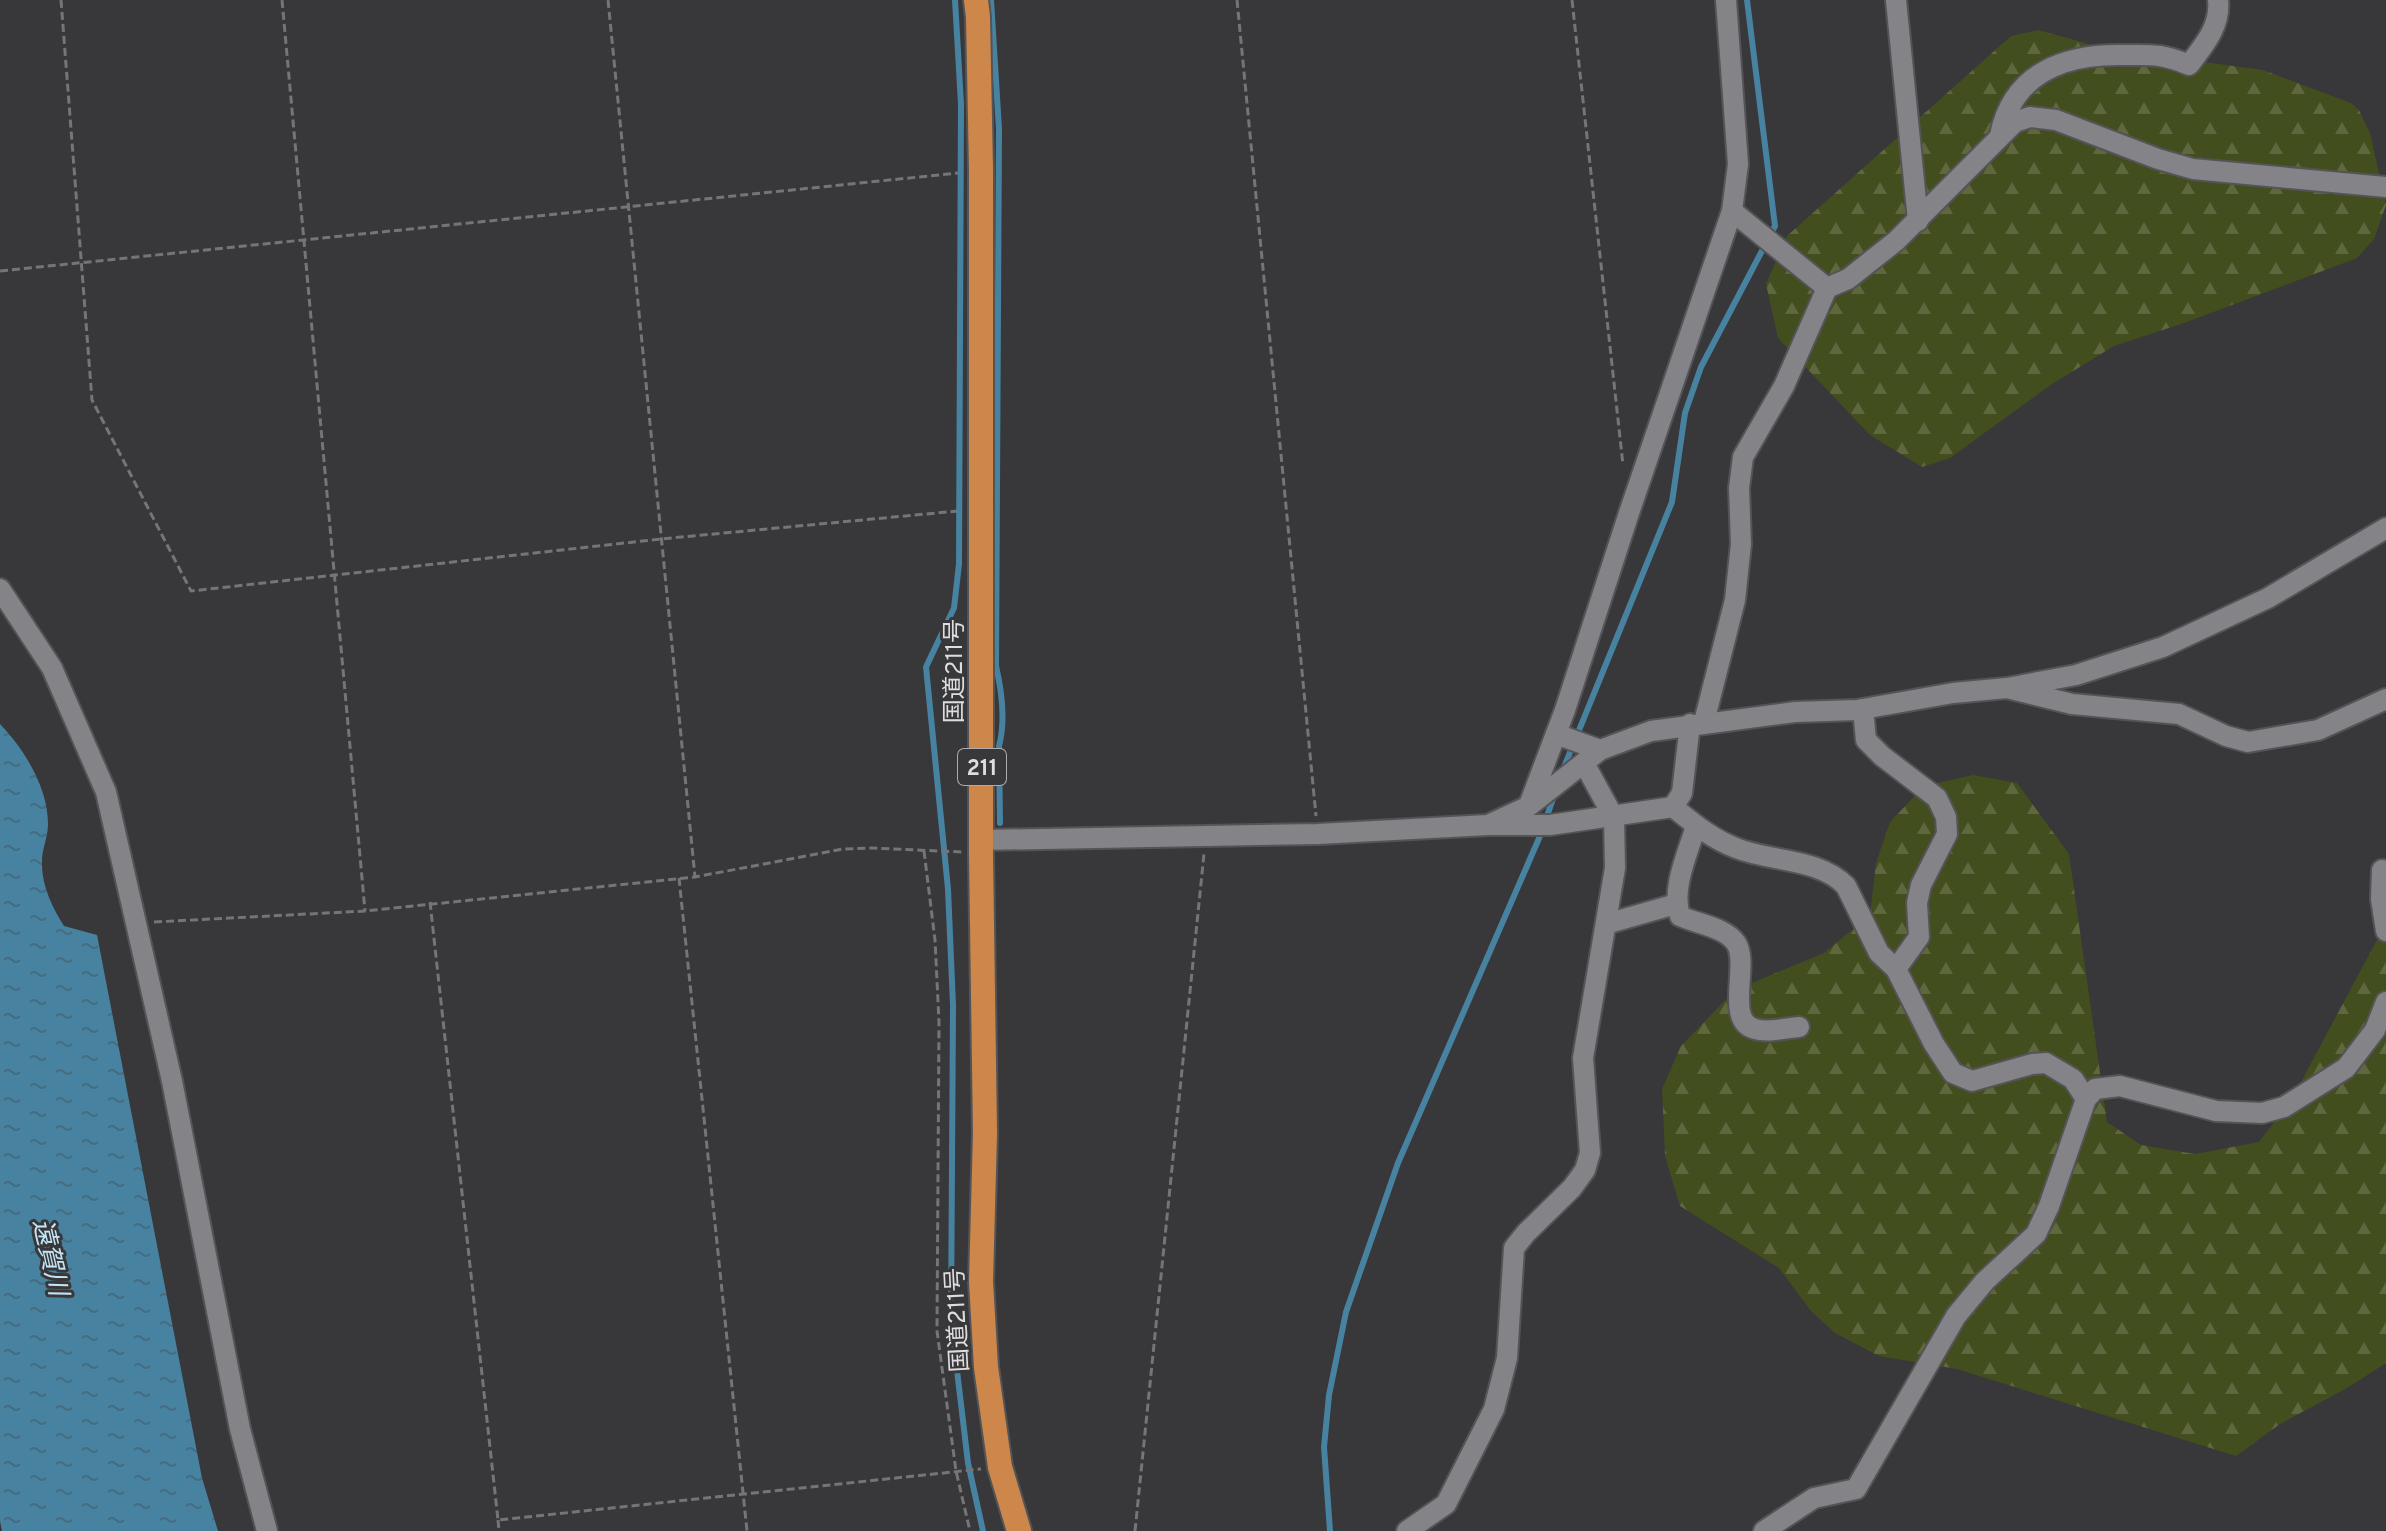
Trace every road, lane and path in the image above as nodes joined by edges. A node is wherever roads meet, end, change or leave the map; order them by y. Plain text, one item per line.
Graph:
1 (61, 0) edge
2 (282, 0) edge
3 (608, 0) edge
4 (976, 0) edge
5 (1237, 0) edge
6 (1572, 0) edge
7 (1726, 0) edge
8 (1896, 0) edge
9 (2218, 0) edge
10 (1998, 142) junction
11 (981, 170) junction
12 (2386, 187) edge
13 (627, 205) junction
14 (1732, 211) junction
15 (1918, 221) junction
16 (303, 238) junction
17 (82, 262) junction
18 (0, 271) edge
19 (1827, 288) junction
20 (1623, 466) dead end
21 (981, 508) junction
22 (2386, 528) edge
23 (661, 539) junction
24 (334, 574) junction
25 (0, 589) edge
26 (2007, 688) junction
27 (2386, 699) edge
28 (1863, 709) junction
29 (1697, 723) junction
30 (1577, 750) junction
31 (1673, 807) junction
32 (1539, 813) junction
33 (1614, 818) junction
34 (1696, 826) junction
35 (1318, 834) junction
36 (1206, 836) junction
37 (981, 847) junction
38 (924, 849) junction
39 (2386, 871) edge
40 (695, 877) junction
41 (679, 878) junction
42 (430, 902) junction
43 (1676, 904) junction
44 (365, 911) junction
45 (138, 923) junction
46 (1606, 924) junction
47 (2386, 931) edge
48 (1896, 969) junction
49 (2386, 1002) edge
50 (1799, 1027) dead end
51 (2086, 1099) junction
52 (1000, 1467) junction
53 (956, 1471) junction
54 (743, 1493) junction
55 (498, 1520) junction
56 (267, 1531) edge
57 (499, 1531) edge
58 (747, 1531) edge
59 (970, 1531) edge
60 (1019, 1531) edge
61 (1135, 1531) edge
62 (1407, 1531) edge
63 (1764, 1531) edge

1 - 17 path
2 - 16 path
3 - 13 path
4 - 11 highway, 国道211号 / 211
5 - 35 path
6 - 20 path
7 - 14 street
8 - 15 street
9 - 10 street
10 - 12 street
10 - 15 street
11 - 13 path
11 - 21 highway, 国道211号 / 211
13 - 16 path
13 - 23 path
14 - 19 street
14 - 30 street
15 - 19 street
16 - 17 path
16 - 24 path
17 - 18 path
17 - 24 path
19 - 29 street
21 - 23 path
21 - 37 highway, 国道211号 / 211
22 - 26 street
23 - 24 path
23 - 40 path
24 - 44 path
25 - 45 street
26 - 27 street
26 - 28 street
28 - 29 street
28 - 48 street
29 - 30 street
29 - 31 street
30 - 32 street
30 - 32 street
30 - 33 street
31 - 33 street
31 - 34 street
32 - 33 street
32 - 35 street
33 - 46 street
34 - 43 street
34 - 48 street
35 - 36 street
36 - 37 street
36 - 61 path
37 - 38 path
37 - 52 highway, 国道211号 / 211
38 - 40 path
38 - 53 path
39 - 47 street
40 - 41 path
41 - 42 path
41 - 54 path
42 - 44 path
42 - 55 path
43 - 46 street
43 - 50 street
44 - 45 path
45 - 56 street
46 - 62 street
48 - 51 street
49 - 51 street
51 - 63 street
52 - 53 path
52 - 60 highway, 国道211号 / 211
53 - 54 path
53 - 59 path
54 - 55 path
54 - 58 path
55 - 57 path

